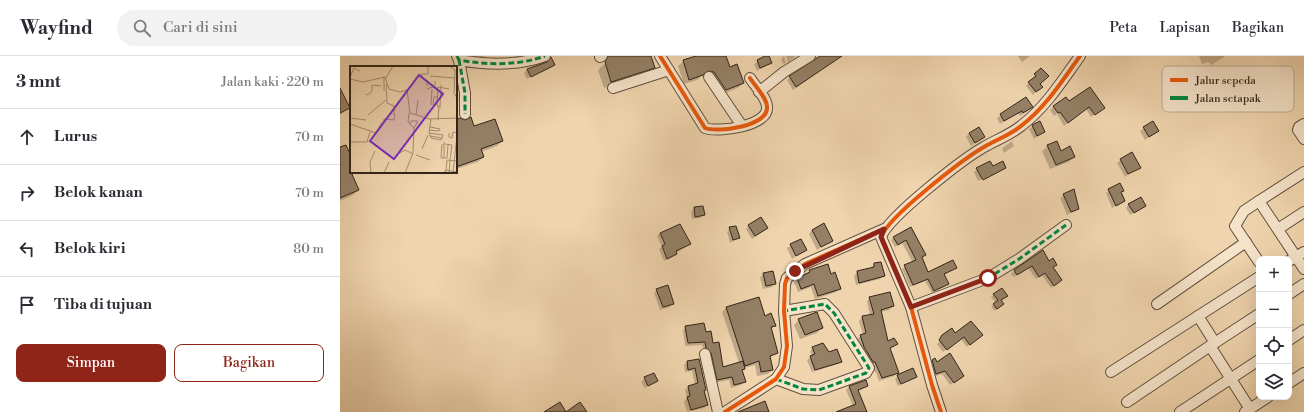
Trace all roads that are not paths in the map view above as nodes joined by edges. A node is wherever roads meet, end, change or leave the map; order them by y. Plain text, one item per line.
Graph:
1 (545, 56) edge
2 (660, 56) edge
3 (810, 56) edge
4 (1080, 56) edge
5 (458, 58) edge
6 (669, 70) junction
7 (708, 77) dead end
8 (750, 78) dead end
9 (613, 88) dead end
10 (759, 92) junction
11 (465, 114) dead end
12 (1304, 124) edge
13 (742, 126) junction
14 (1304, 139) edge
15 (1304, 172) edge
16 (1259, 201) junction
17 (1304, 212) edge
18 (1066, 225) dead end
19 (884, 229) junction
20 (1278, 230) junction
21 (1246, 242) junction
22 (1256, 257) edge
23 (1296, 257) edge
24 (1304, 269) edge
25 (1256, 279) edge
26 (1304, 284) edge
27 (1292, 292) edge
28 (1157, 304) dead end
29 (911, 307) junction
30 (784, 311) junction
31 (1198, 316) junction
32 (1256, 316) edge
33 (1304, 330) edge
34 (1292, 338) edge
35 (1213, 344) junction
36 (705, 354) dead end
37 (1256, 362) edge
38 (1111, 372) dead end
39 (1304, 373) edge
40 (776, 379) junction
41 (1230, 379) junction
42 (1292, 381) edge
43 (1264, 400) edge
44 (1127, 402) dead end
45 (1247, 411) edge
46 (718, 412) edge
47 (725, 412) edge
48 (941, 412) edge
49 (1180, 412) edge

1 - 5 street
2 - 6 street
3 - 10 street
4 - 19 street
5 - 11 street
6 - 9 street
6 - 13 street
7 - 13 street
8 - 10 street
10 - 13 street
12 - 14 street
15 - 16 street
16 - 20 street
16 - 21 street
17 - 20 street
18 - 29 street
19 - 29 street
19 - 30 street
20 - 23 street
21 - 22 street
21 - 28 street
23 - 24 street
25 - 31 street
26 - 27 street
29 - 48 street
30 - 40 street
30 - 40 street
31 - 35 street
31 - 38 street
32 - 35 street
33 - 34 street
35 - 41 street
35 - 44 street
36 - 46 street
37 - 41 street
39 - 42 street
40 - 47 street
41 - 45 street
41 - 49 street
43 - 45 street

